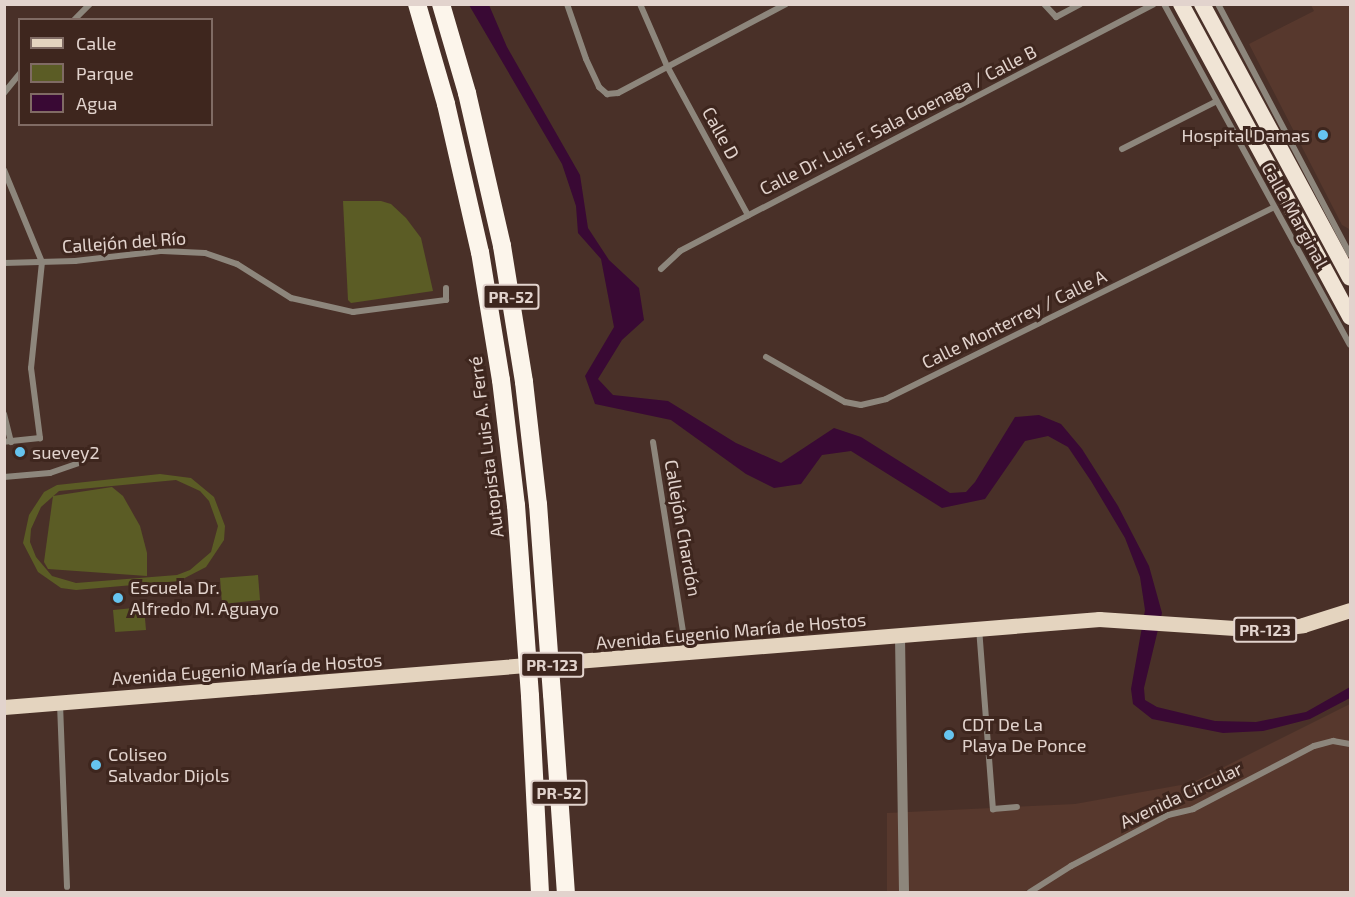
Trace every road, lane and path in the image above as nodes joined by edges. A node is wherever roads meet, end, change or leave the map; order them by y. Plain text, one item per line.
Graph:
1 (90, 4) edge
2 (417, 4) edge
3 (441, 4) edge
4 (567, 4) edge
5 (640, 4) edge
6 (786, 4) edge
7 (1044, 4) edge
8 (1080, 4) edge
9 (1154, 4) edge
10 (1164, 4) edge
11 (1181, 4) edge
12 (1202, 4) edge
13 (1218, 4) edge
14 (76, 18) edge
15 (667, 66) junction
16 (18, 76) edge
17 (4, 93) edge
18 (1215, 102) junction
19 (1122, 149) dead end
20 (4, 170) edge
21 (1274, 207) junction
22 (748, 215) junction
23 (1350, 237) edge
24 (1338, 243) junction
25 (1350, 254) edge
26 (1316, 255) junction
27 (42, 262) junction
28 (4, 263) edge
29 (662, 269) dead end
30 (1350, 279) edge
31 (446, 288) dead end
32 (1350, 317) edge
33 (1350, 345) edge
34 (766, 357) dead end
35 (4, 414) edge
36 (8, 442) edge
37 (653, 442) dead end
38 (84, 461) dead end
39 (4, 477) edge
40 (1350, 610) edge
41 (979, 628) junction
42 (900, 637) junction
43 (687, 654) junction
44 (60, 704) junction
45 (4, 707) edge
46 (1350, 744) edge
47 (535, 803) junction
48 (1017, 807) dead end
49 (67, 887) dead end
50 (528, 892) edge
51 (540, 892) edge
52 (566, 892) edge
53 (904, 892) edge
54 (1030, 892) edge

1 - 14 street
2 - 47 highway, Autopista Luis A. Ferré / PR-52, bridge
3 - 52 highway, PR-52, bridge
4 - 15 street
5 - 15 street, Calle D
6 - 15 street
7 - 8 street
9 - 22 street, Calle Dr. Luis F. Sala Goenaga / Calle B
10 - 18 street, Calle Marginal
11 - 26 highway
12 - 24 highway
13 - 24 street
15 - 22 street, Calle D
16 - 17 street
18 - 19 street
18 - 21 street, Calle Marginal
20 - 27 street
21 - 33 street, Calle Marginal
21 - 34 street, Calle Monterrey / Calle A
22 - 29 street, Calle Dr. Luis F. Sala Goenaga / Calle B
23 - 24 street
24 - 25 street
24 - 26 street
24 - 30 highway
26 - 32 highway
27 - 28 street, Callejón del Río
27 - 31 street, Callejón del Río
27 - 36 street
35 - 36 street
37 - 43 street, Callejón Chardón
38 - 39 street
40 - 41 main road, Avenida Eugenio María de Hostos / PR-123
41 - 42 main road, Avenida Eugenio María de Hostos / PR-123
41 - 48 street
42 - 43 main road, Avenida Eugenio María de Hostos / PR-123
42 - 53 street
43 - 44 main road, Avenida Eugenio María de Hostos / PR-123
44 - 45 main road, Avenida Eugenio María de Hostos / PR-123
44 - 49 street
46 - 54 street, Avenida Circular
47 - 50 highway
47 - 51 highway, Autopista Luis A. Ferré / PR-52

